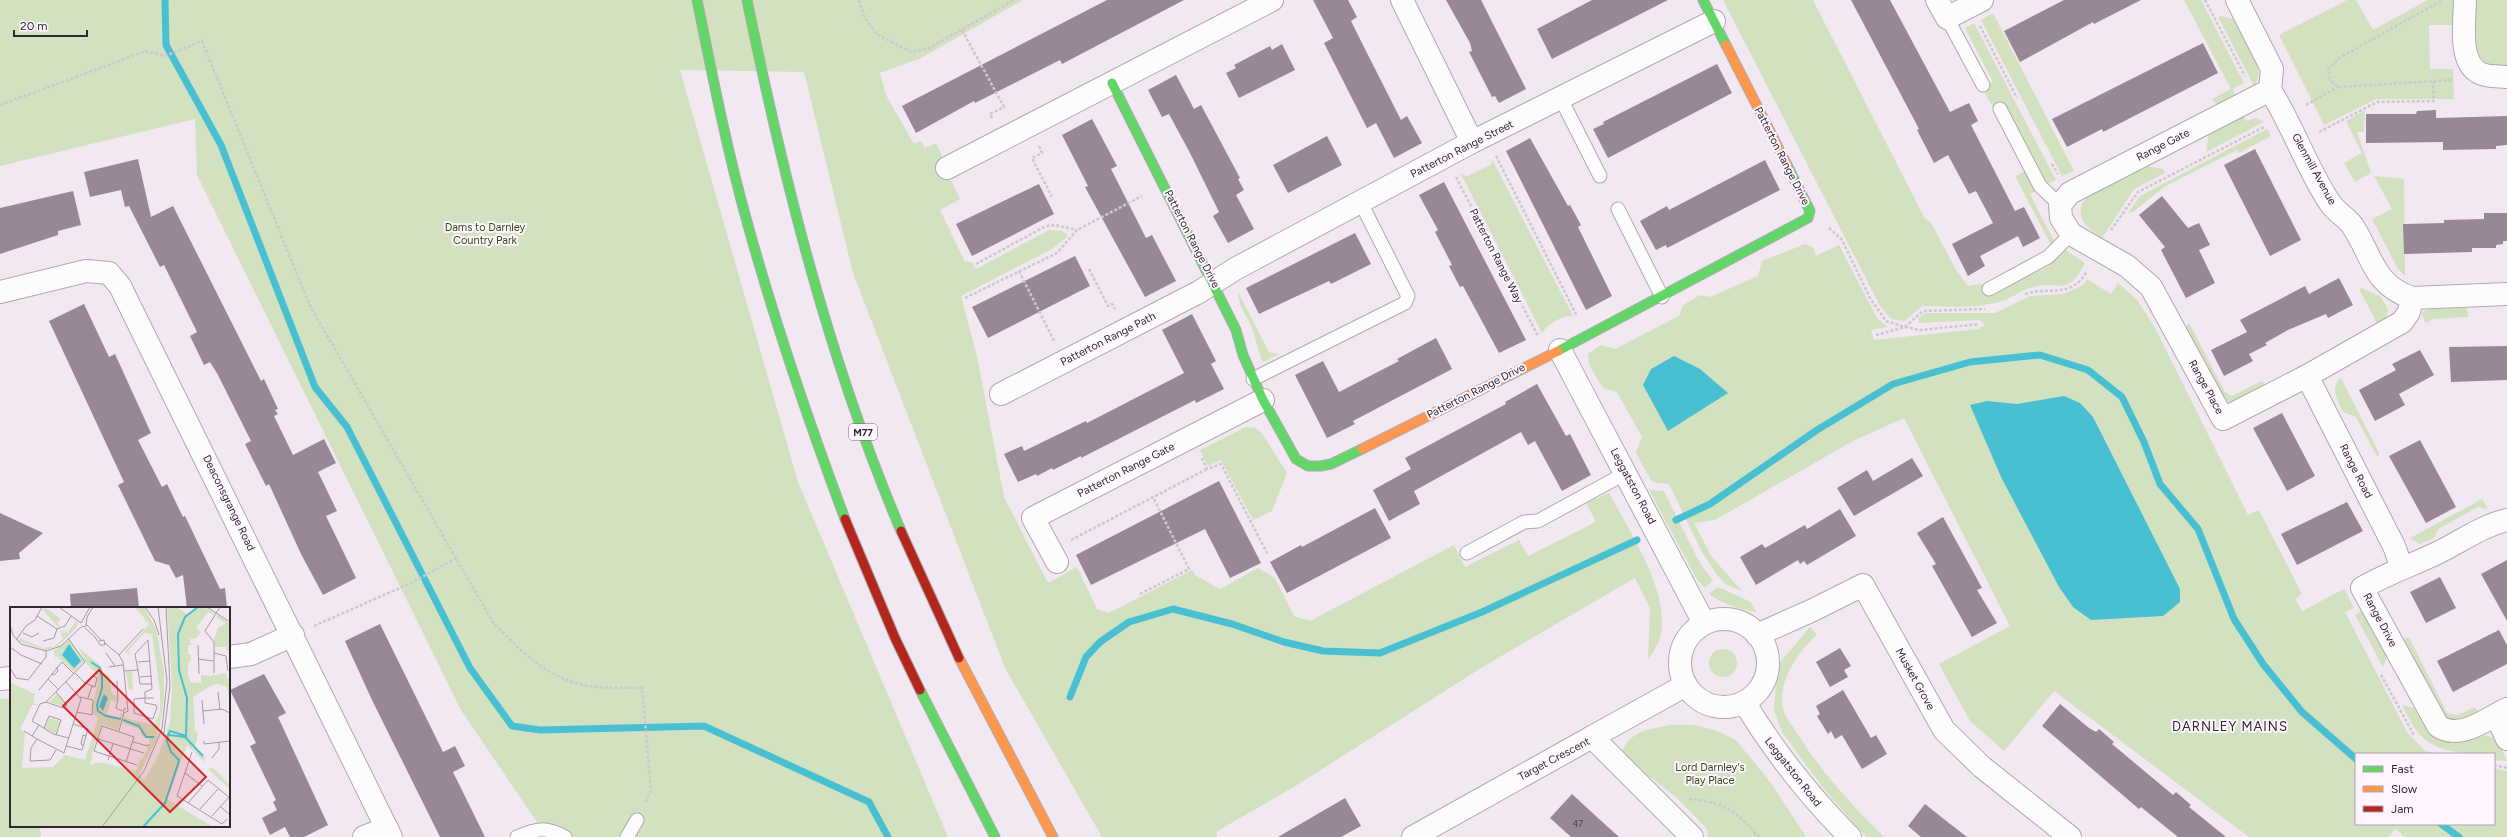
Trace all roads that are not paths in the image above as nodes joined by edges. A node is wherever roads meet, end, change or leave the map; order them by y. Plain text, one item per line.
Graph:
1 (698, 0) edge
2 (747, 0) edge
3 (1272, 0) edge
4 (1402, 0) edge
5 (1703, 0) edge
6 (1982, 0) edge
7 (2237, 0) edge
8 (2465, 0) edge
9 (1942, 9) edge
10 (1714, 21) junction
11 (2507, 77) edge
12 (1112, 83) junction
13 (1983, 85) dead end
14 (2263, 94) junction
15 (1561, 99) junction
16 (2000, 109) dead end
17 (1479, 139) junction
18 (947, 168) dead end
19 (1600, 176) dead end
20 (1360, 201) junction
21 (2060, 205) junction
22 (1618, 209) dead end
23 (2071, 234) junction
24 (1213, 282) junction
25 (1989, 289) dead end
26 (0, 292) edge
27 (2507, 294) edge
28 (1662, 297) junction
29 (2412, 298) junction
30 (1553, 353) junction
31 (2306, 376) junction
32 (1253, 379) junction
33 (1001, 394) dead end
34 (1263, 400) junction
35 (1626, 473) junction
36 (2507, 520) edge
37 (1467, 553) dead end
38 (1054, 556) road end
39 (2402, 568) junction
40 (1704, 623) junction
41 (1758, 634) junction
42 (293, 635) junction
43 (230, 657) edge
44 (10, 678) edge
45 (0, 679) edge
46 (1686, 685) junction
47 (1744, 702) junction
48 (2501, 712) edge
49 (1592, 737) junction
50 (2507, 739) edge
51 (637, 820) road end
52 (389, 833) edge
53 (364, 837) edge
54 (517, 837) edge
55 (566, 837) edge
56 (627, 837) edge
57 (995, 837) edge
58 (1053, 837) edge
59 (1413, 837) edge
60 (1692, 837) edge
61 (1850, 837) edge
62 (2070, 837) edge

1 - 57 main road
2 - 58 main road, M77
3 - 12 street
4 - 17 street
5 - 10 main road, Patterton Range Drive
6 - 9 street
7 - 14 street
8 - 11 street
9 - 13 lane
10 - 15 street, Patterton Range Street
10 - 28 main road, Patterton Range Drive
12 - 18 street
12 - 24 main road, Patterton Range Drive
14 - 21 street, Range Gate
14 - 29 street, Glenmill Avenue
15 - 17 street, Patterton Range Street
15 - 19 lane
16 - 21 lane
17 - 20 street, Patterton Range Street
20 - 24 street, Patterton Range Street
20 - 32 lane
21 - 23 street, Range Place
22 - 28 lane
23 - 25 lane
23 - 31 street, Range Place
24 - 32 main road, Patterton Range Drive
24 - 33 street, Patterton Range Path
26 - 42 street, Deaconsgrange Road
27 - 29 street, Glenmill Avenue
28 - 30 main road, Patterton Range Drive
29 - 31 street, Range Place
30 - 34 main road, Patterton Range Drive
30 - 35 street, Leggatston Road
31 - 39 street, Range Road
32 - 34 main road, Patterton Range Drive
34 - 38 street, Patterton Range Gate
35 - 37 lane
35 - 40 street, Leggatston Road
36 - 39 street, Range Drive
39 - 48 street, Range Drive
40 - 41 street
40 - 46 street
41 - 47 street
41 - 62 street, Musket Grove
42 - 43 street
42 - 52 street, Deaconsgrange Road
44 - 45 street
46 - 47 street
46 - 49 street
47 - 61 street, Leggatston Road
48 - 50 street
49 - 59 street, Target Crescent
49 - 60 street, Target Crescent
51 - 56 lane
52 - 53 street
54 - 55 lane

